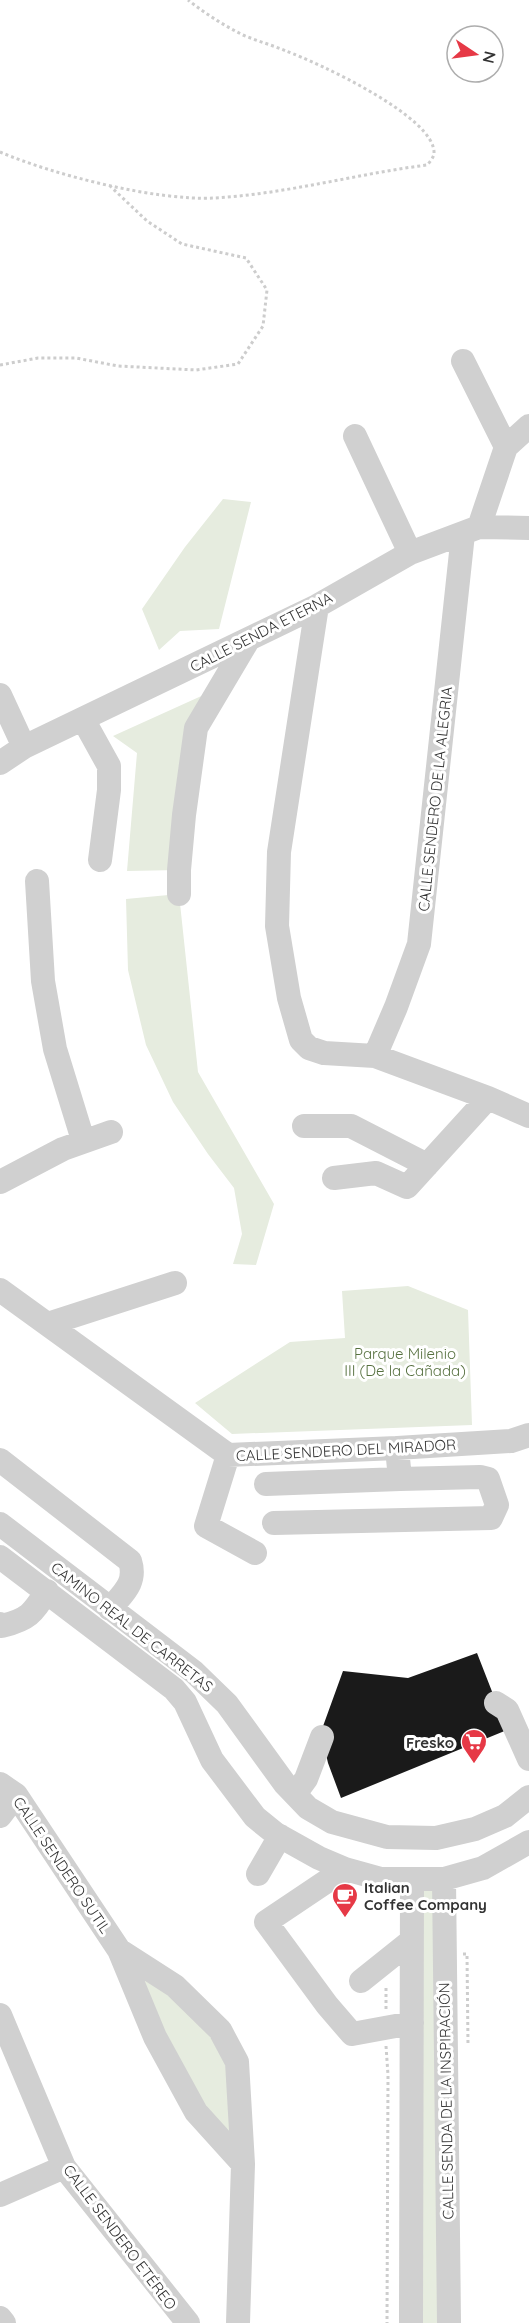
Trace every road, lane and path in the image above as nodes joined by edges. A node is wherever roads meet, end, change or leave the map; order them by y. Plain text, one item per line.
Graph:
1 (188, 0) edge
2 (0, 152) edge
3 (109, 184) junction
4 (463, 362) dead end
5 (0, 364) edge
6 (529, 426) edge
7 (355, 436) dead end
8 (506, 447) junction
9 (529, 528) edge
10 (471, 530) junction
11 (410, 553) junction
12 (317, 606) junction
13 (247, 642) junction
14 (0, 695) edge
15 (83, 719) junction
16 (24, 747) junction
17 (0, 763) edge
18 (100, 860) dead end
19 (37, 881) dead end
20 (179, 894) dead end
21 (375, 1056) junction
22 (488, 1098) junction
23 (529, 1116) edge
24 (304, 1126) dead end
25 (111, 1132) dead end
26 (83, 1140) junction
27 (427, 1165) junction
28 (334, 1178) dead end
29 (0, 1182) edge
30 (175, 1283) dead end
31 (0, 1290) edge
32 (48, 1324) junction
33 (529, 1435) edge
34 (397, 1448) junction
35 (228, 1455) junction
36 (0, 1460) edge
37 (400, 1479) junction
38 (266, 1484) dead end
39 (274, 1523) dead end
40 (0, 1524) edge
41 (25, 1543) junction
42 (255, 1553) dead end
43 (3, 1566) edge
44 (46, 1591) junction
45 (110, 1609) junction
46 (0, 1624) edge
47 (529, 1719) edge
48 (322, 1737) dead end
49 (529, 1759) edge
50 (328, 1763) dead end
51 (8, 1789) edge
52 (297, 1796) junction
53 (529, 1797) edge
54 (0, 1816) edge
55 (334, 1822) junction
56 (491, 1822) junction
57 (274, 1832) junction
58 (521, 1848) edge
59 (319, 1858) junction
60 (345, 1869) junction
61 (258, 1874) dead end
62 (444, 1879) junction
63 (412, 1880) junction
64 (411, 1941) junction
65 (119, 1950) junction
66 (361, 1981) dead end
67 (0, 2015) edge
68 (412, 2023) junction
69 (388, 2075) dead end
70 (412, 2110) junction
71 (446, 2111) junction
72 (243, 2164) junction
73 (64, 2167) junction
74 (0, 2195) edge
75 (0, 2318) edge
76 (4, 2323) edge
77 (188, 2323) edge
78 (238, 2323) edge
79 (387, 2323) edge
80 (411, 2323) edge
81 (450, 2323) edge

1 - 3 path
2 - 3 path
3 - 5 path
4 - 8 street
6 - 8 street
7 - 11 street
8 - 10 street, CALLE SENDERO DE LA ALEGRIA
9 - 10 street, CALLE SENDA ETERNA
10 - 11 street, CALLE SENDA ETERNA
10 - 21 street, CALLE SENDERO DE LA ALEGRIA
11 - 12 street, CALLE SENDA ETERNA
12 - 13 street, CALLE SENDA ETERNA
12 - 21 street
13 - 15 street, CALLE SENDA ETERNA
13 - 20 street
14 - 16 street
15 - 16 street, CALLE SENDA ETERNA
15 - 18 street
16 - 17 street, CALLE SENDA ETERNA
19 - 26 street
21 - 22 street
22 - 23 street
22 - 27 street
24 - 27 street
25 - 26 street
26 - 29 street
27 - 28 street
30 - 32 street
31 - 32 street, CALLE SENDERO DEL MIRADOR
32 - 35 street, CALLE SENDERO DEL MIRADOR
33 - 34 street, CALLE SENDERO DEL MIRADOR
34 - 35 street, CALLE SENDERO DEL MIRADOR
34 - 37 street
35 - 42 street
36 - 45 street
37 - 38 street
37 - 39 street
40 - 41 street, CAMINO REAL DE CARRETAS
41 - 43 street
41 - 45 street, CAMINO REAL DE CARRETAS
43 - 44 street, CAMINO REAL DE CARRETAS
44 - 46 street
44 - 57 street, CAMINO REAL DE CARRETAS
45 - 52 street, CAMINO REAL DE CARRETAS
47 - 49 street
48 - 52 street
50 - 52 street
51 - 54 street
51 - 65 street, CALLE SENDERO SUTIL
52 - 55 street, CAMINO REAL DE CARRETAS
52 - 57 street
53 - 56 street, CAMINO REAL DE CARRETAS
55 - 56 street, CAMINO REAL DE CARRETAS
55 - 59 street
56 - 58 street
57 - 59 street, CAMINO REAL DE CARRETAS
57 - 61 street
58 - 62 street, CAMINO REAL DE CARRETAS
59 - 60 street, CAMINO REAL DE CARRETAS
60 - 63 street, CAMINO REAL DE CARRETAS
60 - 68 street
62 - 63 street, CAMINO REAL DE CARRETAS
62 - 71 street, CALLE SENDA DE LA INSPIRACIÓN
63 - 64 street
64 - 66 street
64 - 68 street
65 - 72 street, CALLE SENDERO SUTIL
65 - 72 street, CALLE SENDERO SUTIL
67 - 73 street, CALLE SENDERO ETÉREO
68 - 70 street
69 - 79 path
70 - 71 street
70 - 80 street
71 - 81 street, CALLE SENDA DE LA INSPIRACIÓN
72 - 78 street, CALLE SENDERO SUTIL
73 - 74 street
73 - 77 street, CALLE SENDERO ETÉREO
75 - 76 street

